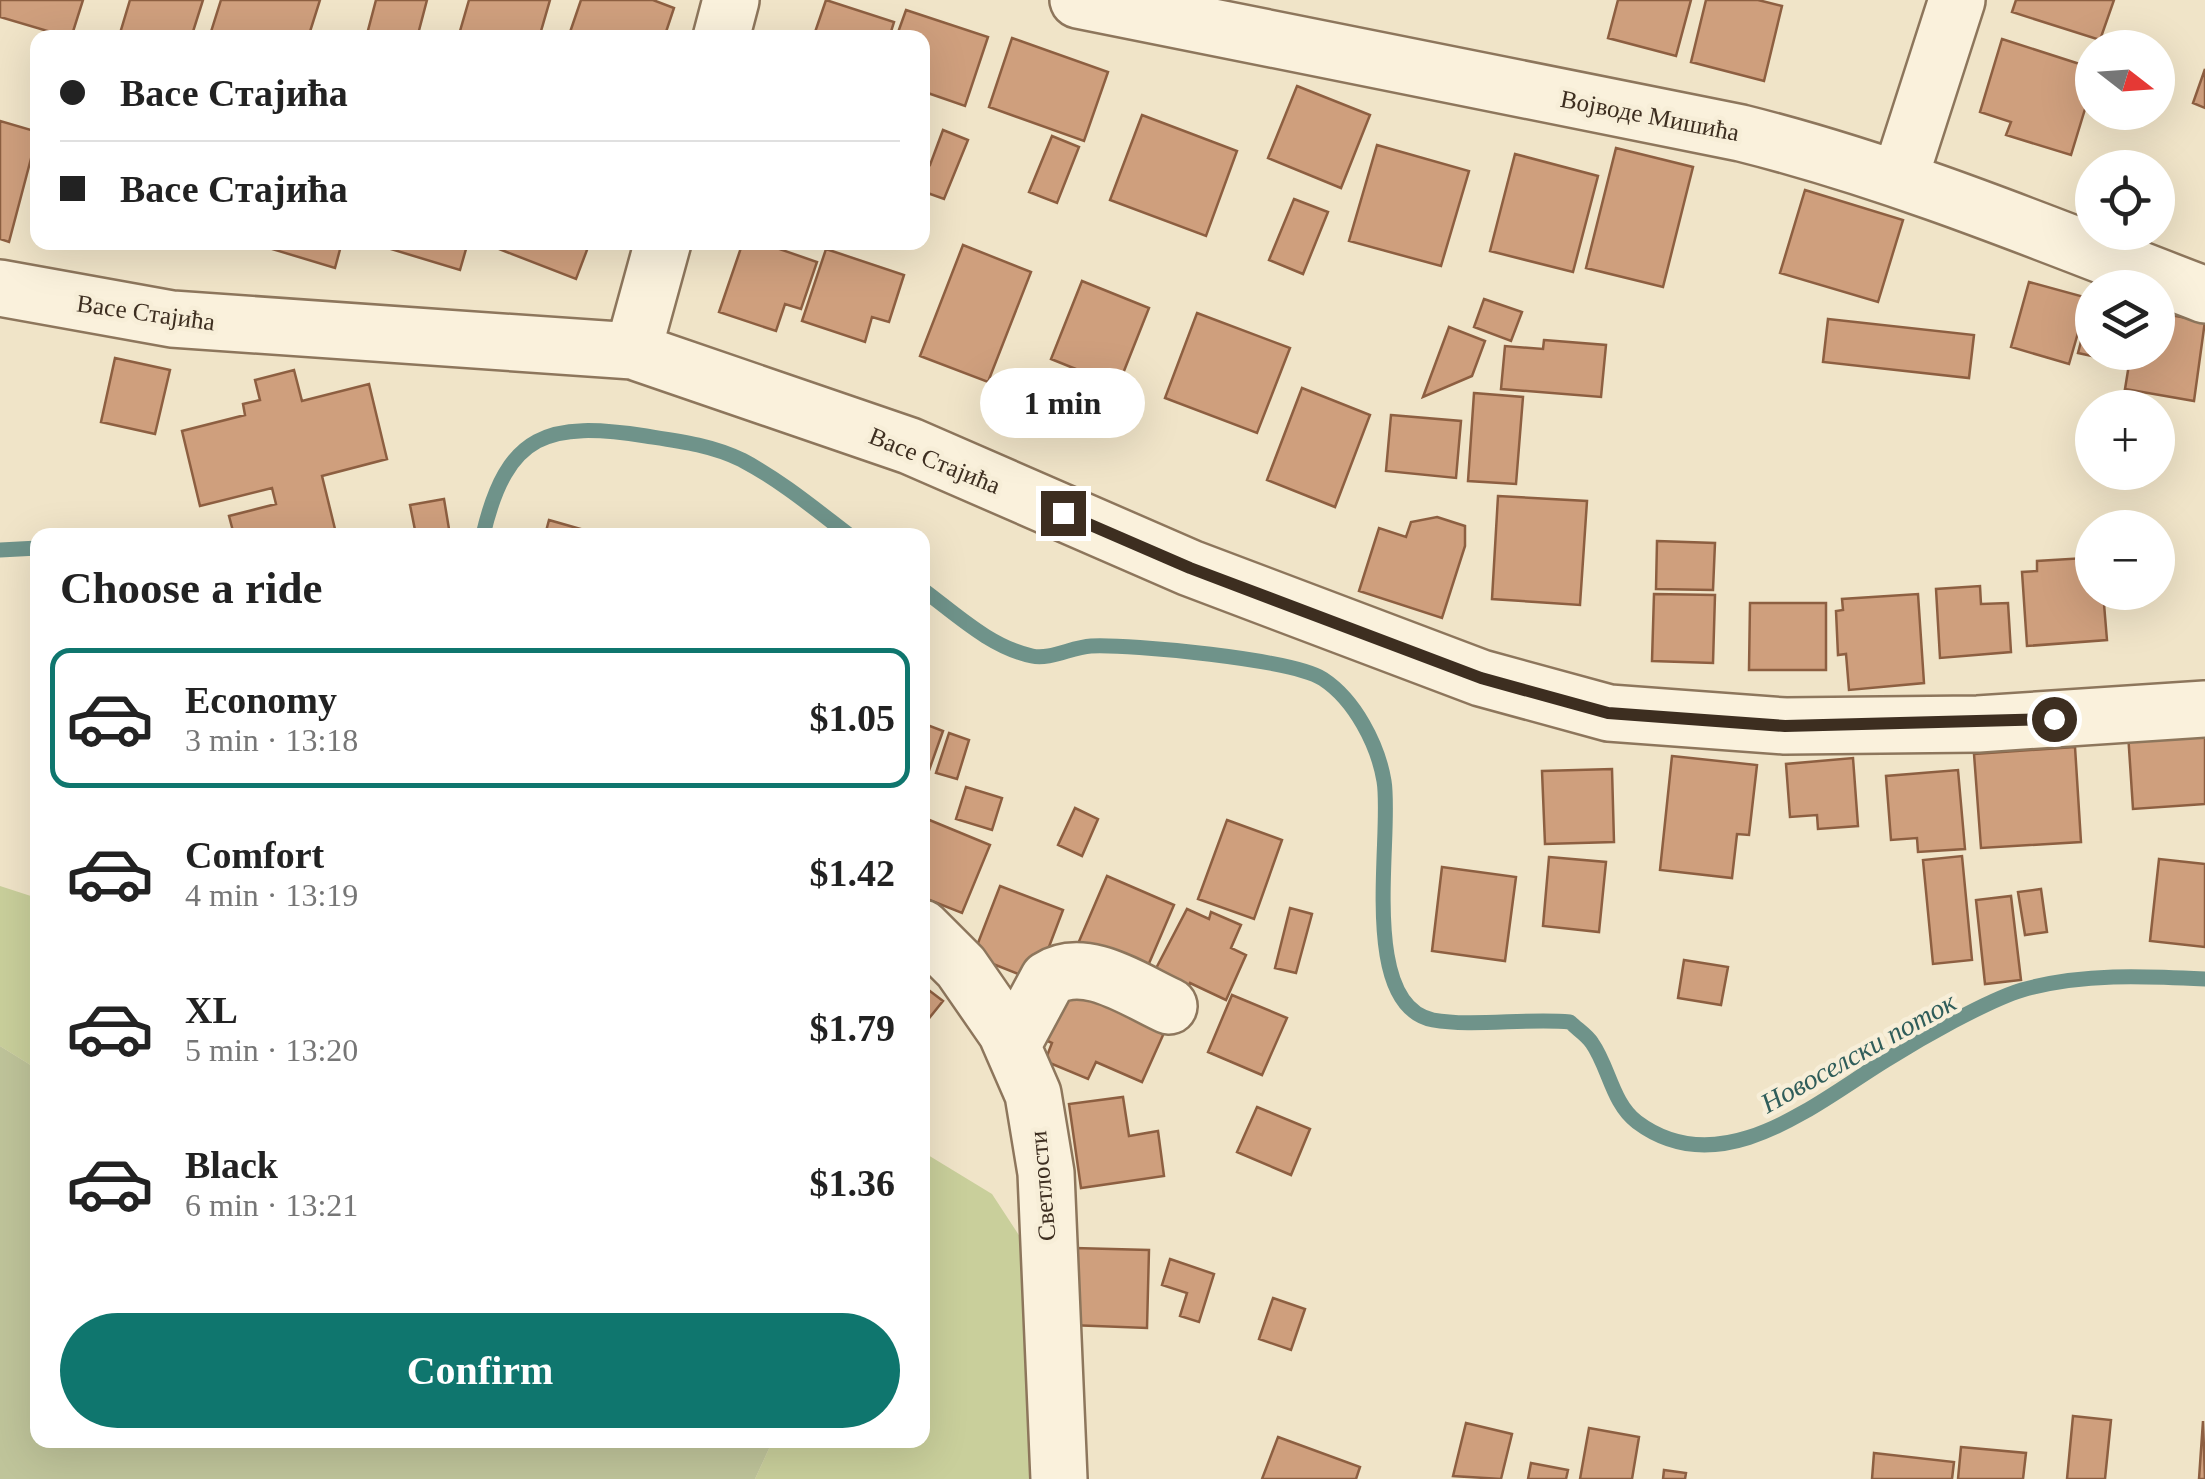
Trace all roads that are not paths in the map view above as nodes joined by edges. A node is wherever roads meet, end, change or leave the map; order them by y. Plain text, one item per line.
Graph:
1 (731, 0) edge
2 (1078, 0) edge
3 (1957, 0) edge
4 (723, 30) edge
5 (1900, 176) junction
6 (662, 250) edge
7 (0, 288) edge
8 (2205, 294) edge
9 (633, 350) junction
10 (2205, 709) edge
11 (930, 936) edge
12 (1169, 1006) dead end
13 (1012, 1046) junction
14 (1059, 1479) edge

1 - 4 street
2 - 5 street, Војводе Мишића
3 - 5 street
5 - 8 street, Војводе Мишића
6 - 9 street
7 - 9 street, Васе Стајића
9 - 10 street, Васе Стајића
11 - 13 street, Светлости
12 - 13 street
13 - 14 street, Светлости

